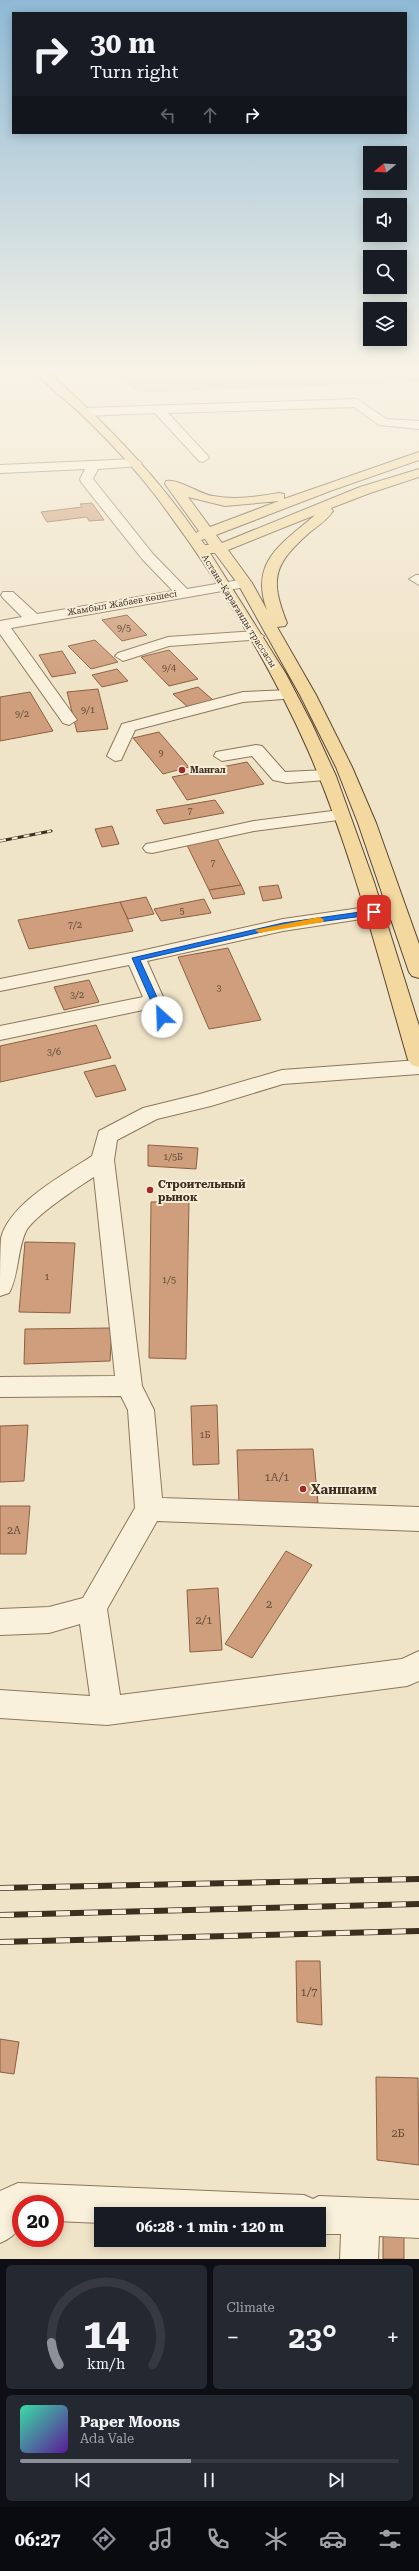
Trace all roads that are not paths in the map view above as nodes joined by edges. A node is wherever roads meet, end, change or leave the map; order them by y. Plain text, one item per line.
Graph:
1 (89, 473) edge
2 (144, 473) edge
3 (162, 473) edge
4 (368, 473) edge
5 (418, 473) edge
6 (171, 483) junction
7 (325, 488) junction
8 (329, 504) junction
9 (209, 533) junction
10 (197, 544) junction
11 (220, 548) junction
12 (245, 583) junction
13 (224, 585) junction
14 (183, 593) junction
15 (8, 595) dead end
16 (32, 618) junction
17 (0, 625) edge
18 (265, 636) junction
19 (123, 656) dead end
20 (289, 695) junction
21 (69, 720) dead end
22 (115, 756) dead end
23 (222, 756) dead end
24 (326, 775) junction
25 (340, 815) junction
26 (152, 848) dead end
27 (374, 912) junction
28 (136, 958) junction
29 (419, 972) edge
30 (0, 985) edge
31 (1, 1030) edge
32 (419, 1060) edge
33 (419, 1067) edge
34 (103, 1160) junction
35 (0, 1286) edge
36 (129, 1386) junction
37 (0, 1387) edge
38 (149, 1509) junction
39 (419, 1519) edge
40 (92, 1608) junction
41 (0, 1622) edge
42 (419, 1664) edge
43 (0, 1704) edge
44 (107, 1711) junction
45 (150, 2207) edge
46 (326, 2215) edge
47 (361, 2217) junction
48 (419, 2219) edge
49 (0, 2224) edge
50 (359, 2259) edge

1 - 14 street
2 - 10 main road, Астана-Қарағанды трассасы
3 - 6 main road, Астана-Қарағанды трассасы
4 - 7 main road
5 - 8 main road
6 - 7 main road
6 - 9 main road, Астана-Қарағанды трассасы
7 - 9 main road
8 - 11 main road
8 - 18 main road
9 - 10 main road
9 - 11 main road, Астана-Қарағанды трассасы
10 - 11 main road
10 - 13 main road, Астана-Қарағанды трассасы
11 - 12 main road, Астана-Қарағанды трассасы
12 - 13 street, Жамбыл Жабаев көшесі
12 - 18 main road, Астана-Қарағанды трассасы
13 - 14 street, Жамбыл Жабаев көшесі
13 - 18 main road, Астана-Қарағанды трассасы
14 - 16 street, Жамбыл Жабаев көшесі
15 - 16 street
16 - 17 street, Жамбыл Жабаев көшесі
17 - 21 street
18 - 19 street
18 - 20 main road, Астана-Қарағанды трассасы
18 - 29 main road, Астана-Қарағанды трассасы
20 - 22 street
20 - 24 main road, Астана-Қарағанды трассасы
23 - 24 street
24 - 25 main road, Астана-Қарағанды трассасы
25 - 26 street
25 - 27 main road, Астана-Қарағанды трассасы
27 - 28 street
27 - 32 main road, Астана-Қарағанды трассасы
28 - 30 street
28 - 31 street
33 - 34 street
34 - 35 street
34 - 36 street
36 - 37 street
36 - 38 street
38 - 39 street
38 - 40 street
40 - 41 street
40 - 44 street
42 - 44 street
43 - 44 street
45 - 49 street
46 - 47 street
47 - 48 street
47 - 50 street

